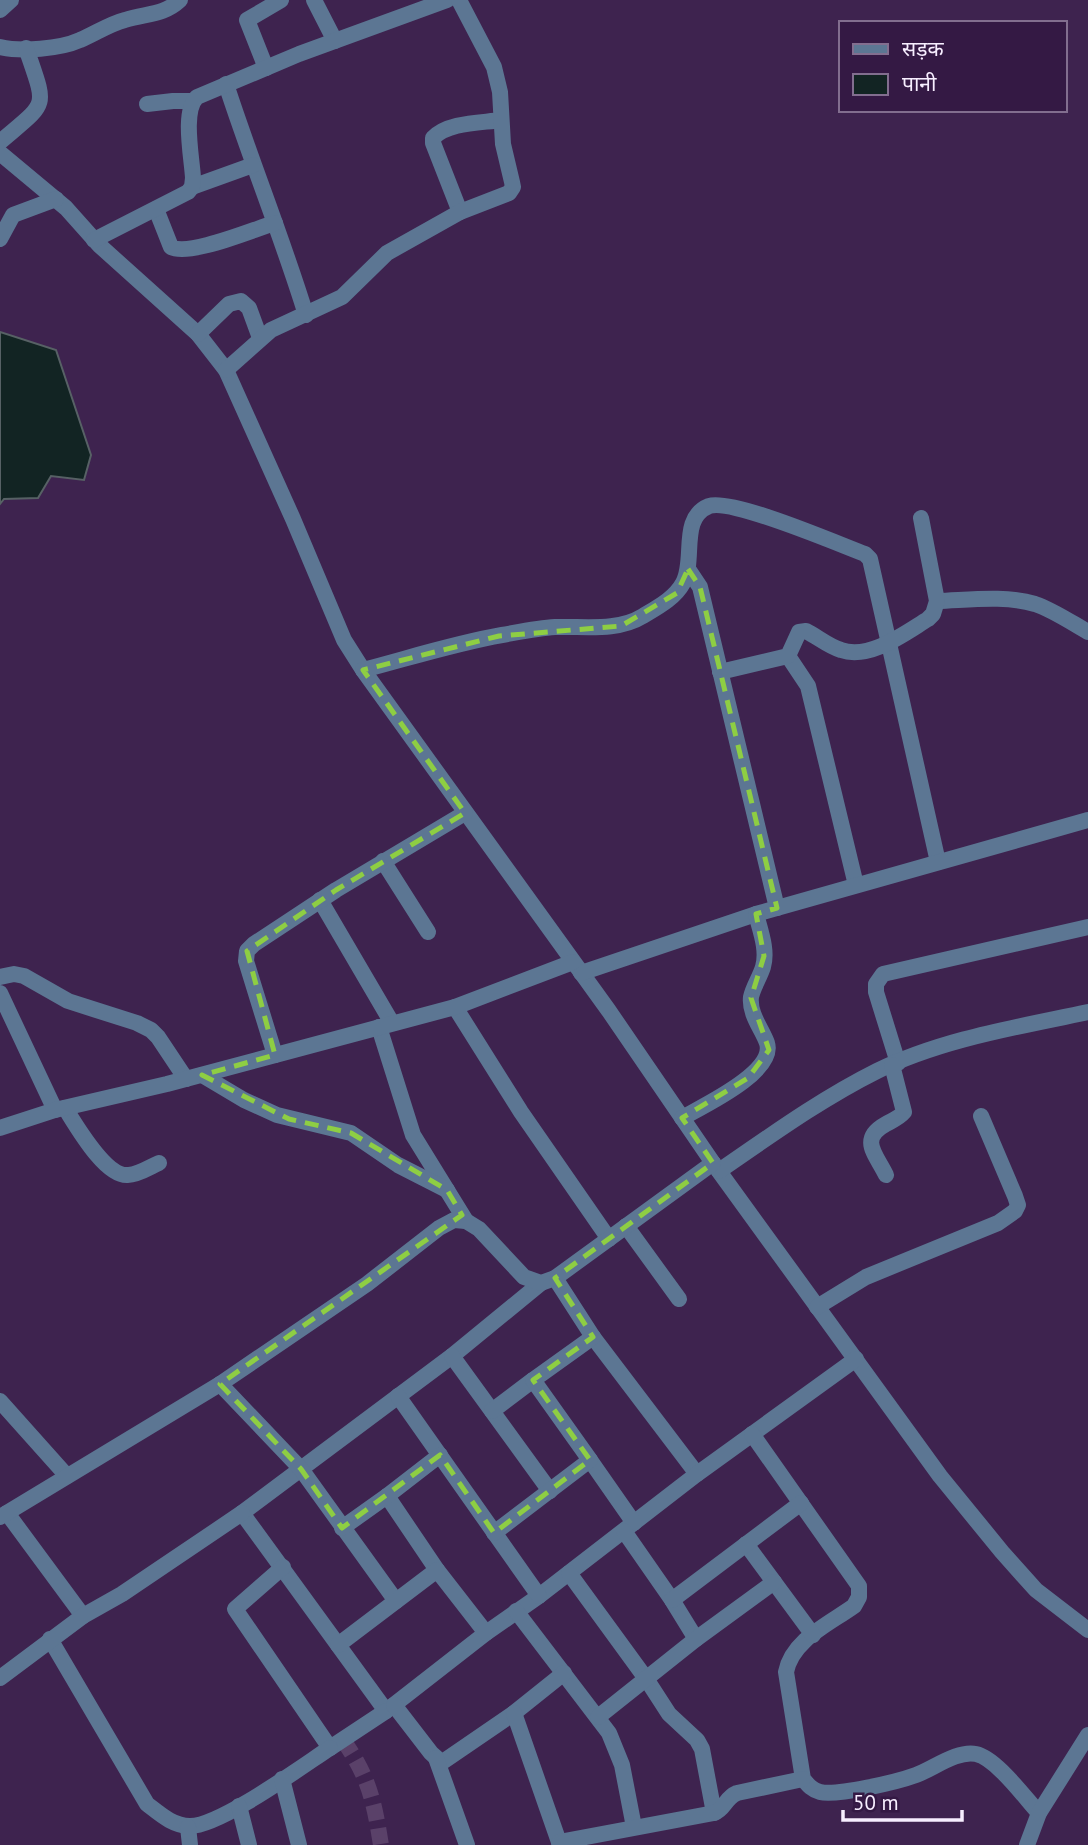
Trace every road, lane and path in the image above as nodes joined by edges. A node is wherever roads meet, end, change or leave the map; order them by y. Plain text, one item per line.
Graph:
1 (11, 0) edge
2 (180, 0) edge
3 (281, 0) edge
4 (314, 0) edge
5 (447, 0) edge
6 (458, 0) edge
7 (0, 10) edge
8 (335, 41) junction
9 (0, 47) edge
10 (26, 48) junction
11 (266, 68) junction
12 (226, 84) junction
13 (192, 102) junction
14 (147, 104) dead end
15 (501, 120) junction
16 (0, 142) edge
17 (0, 153) edge
18 (253, 165) junction
19 (192, 187) junction
20 (56, 200) junction
21 (156, 209) junction
22 (460, 212) junction
23 (4, 221) edge
24 (275, 223) junction
25 (0, 239) edge
26 (94, 240) junction
27 (306, 315) junction
28 (198, 334) junction
29 (260, 338) junction
30 (226, 370) junction
31 (920, 518) dead end
32 (688, 569) junction
33 (937, 601) junction
34 (1088, 632) edge
35 (888, 642) junction
36 (789, 656) junction
37 (363, 670) junction
38 (720, 672) junction
39 (465, 813) junction
40 (1088, 820) edge
41 (383, 861) junction
42 (938, 862) junction
43 (856, 885) junction
44 (320, 900) junction
45 (776, 908) junction
46 (756, 914) junction
47 (1088, 927) edge
48 (428, 932) dead end
49 (577, 968) junction
50 (0, 977) edge
51 (0, 993) edge
52 (455, 1007) junction
53 (1088, 1012) edge
54 (386, 1025) junction
55 (275, 1055) junction
56 (895, 1064) junction
57 (202, 1074) junction
58 (186, 1079) junction
59 (60, 1109) junction
60 (981, 1116) dead end
61 (682, 1118) junction
62 (0, 1128) edge
63 (159, 1163) dead end
64 (716, 1167) junction
65 (886, 1175) dead end
66 (447, 1190) junction
67 (466, 1221) junction
68 (626, 1226) junction
69 (609, 1238) junction
70 (548, 1281) junction
71 (678, 1299) dead end
72 (817, 1307) junction
73 (593, 1337) junction
74 (452, 1356) junction
75 (856, 1359) junction
76 (533, 1380) junction
77 (220, 1384) junction
78 (398, 1396) junction
79 (0, 1401) edge
80 (492, 1411) junction
81 (752, 1434) junction
82 (440, 1455) junction
83 (590, 1460) junction
84 (301, 1469) junction
85 (697, 1474) junction
86 (67, 1476) junction
87 (550, 1491) junction
88 (387, 1496) junction
89 (801, 1503) junction
90 (242, 1513) junction
91 (3, 1515) edge
92 (629, 1527) junction
93 (342, 1528) junction
94 (494, 1534) junction
95 (746, 1544) junction
96 (283, 1567) junction
97 (437, 1570) junction
98 (569, 1573) junction
99 (774, 1583) junction
100 (538, 1596) junction
101 (672, 1600) junction
102 (396, 1601) junction
103 (516, 1611) junction
104 (83, 1616) junction
105 (1088, 1630) edge
106 (486, 1633) junction
107 (813, 1636) junction
108 (50, 1639) junction
109 (696, 1639) junction
110 (338, 1645) junction
111 (564, 1673) junction
112 (0, 1678) edge
113 (647, 1680) junction
114 (390, 1708) junction
115 (514, 1713) junction
116 (598, 1717) junction
117 (1088, 1735) edge
118 (330, 1748) junction
119 (436, 1759) junction
120 (282, 1779) junction
121 (803, 1779) junction
122 (239, 1806) junction
123 (714, 1813) junction
124 (1039, 1813) junction
125 (188, 1827) junction
126 (634, 1827) junction
127 (560, 1844) edge
128 (190, 1845) edge
129 (249, 1845) edge
130 (299, 1845) edge
131 (467, 1845) edge
132 (1027, 1845) edge

1 - 7 street
2 - 10 street
3 - 11 street
4 - 8 street
5 - 8 street
6 - 15 street
8 - 11 street
9 - 10 street
10 - 16 street
11 - 12 street
12 - 13 street
12 - 18 street
13 - 14 street
13 - 19 street
15 - 22 street
15 - 22 street
17 - 20 street
18 - 19 street
18 - 24 street
19 - 21 street
20 - 23 street
20 - 26 street
21 - 24 street
21 - 26 street
22 - 27 street
23 - 25 street
24 - 27 street
26 - 28 street
27 - 29 street
28 - 29 street
28 - 30 street
29 - 30 street
30 - 37 street
31 - 33 street
32 - 35 street
32 - 37 street
32 - 38 street
33 - 34 street
33 - 35 street
35 - 36 street
35 - 42 street
36 - 38 street
36 - 43 street
37 - 39 street
38 - 45 street
39 - 41 street
39 - 49 street
40 - 42 street
41 - 44 street
41 - 48 street
42 - 43 street
43 - 45 street
44 - 54 street
44 - 55 street
45 - 46 street
46 - 49 street
46 - 61 street
47 - 56 street
49 - 52 street
49 - 61 street
50 - 58 street
51 - 59 street
52 - 54 street
52 - 69 street
53 - 56 street
54 - 55 street
54 - 66 street
55 - 57 street
56 - 64 street
56 - 65 street
57 - 58 street
57 - 66 street
58 - 59 street
59 - 62 street
59 - 63 street
60 - 72 street
61 - 64 street
64 - 68 street
64 - 72 street
66 - 67 street
67 - 70 street
67 - 77 street
68 - 69 street
68 - 71 street
69 - 70 street
70 - 73 street
70 - 74 street
72 - 75 street
73 - 76 street
73 - 85 street
74 - 78 street
74 - 80 street
75 - 81 street
75 - 105 street
76 - 80 street
76 - 83 street
77 - 84 street
77 - 86 street
78 - 82 street
78 - 84 street
79 - 86 street
80 - 87 street
81 - 85 street
81 - 89 street
82 - 88 street
82 - 94 street
83 - 87 street
83 - 92 street
84 - 90 street
84 - 93 street
85 - 92 street
86 - 91 street
87 - 94 street
88 - 93 street
88 - 97 street
89 - 95 street
89 - 107 street
90 - 96 street
90 - 104 street
91 - 104 street
92 - 98 street
92 - 101 street
93 - 102 street
94 - 100 street
95 - 99 street
95 - 101 street
96 - 110 street
96 - 118 street
97 - 102 street
97 - 106 street
98 - 100 street
98 - 113 street
99 - 107 street
99 - 109 street
100 - 103 street
101 - 109 street
102 - 110 street
103 - 106 street
103 - 111 street
104 - 108 street
106 - 114 street
107 - 121 street
108 - 112 street
108 - 125 street
109 - 113 street
110 - 114 street
111 - 115 street
111 - 116 street
113 - 116 street
113 - 123 street
114 - 118 street
114 - 119 street
115 - 119 street
115 - 127 street
116 - 126 street
117 - 124 street
118 - 120 street
119 - 131 street
120 - 122 street
120 - 130 street
121 - 123 street
121 - 124 street
122 - 125 street
122 - 129 street
123 - 126 street
124 - 132 street
125 - 128 street
126 - 127 street

